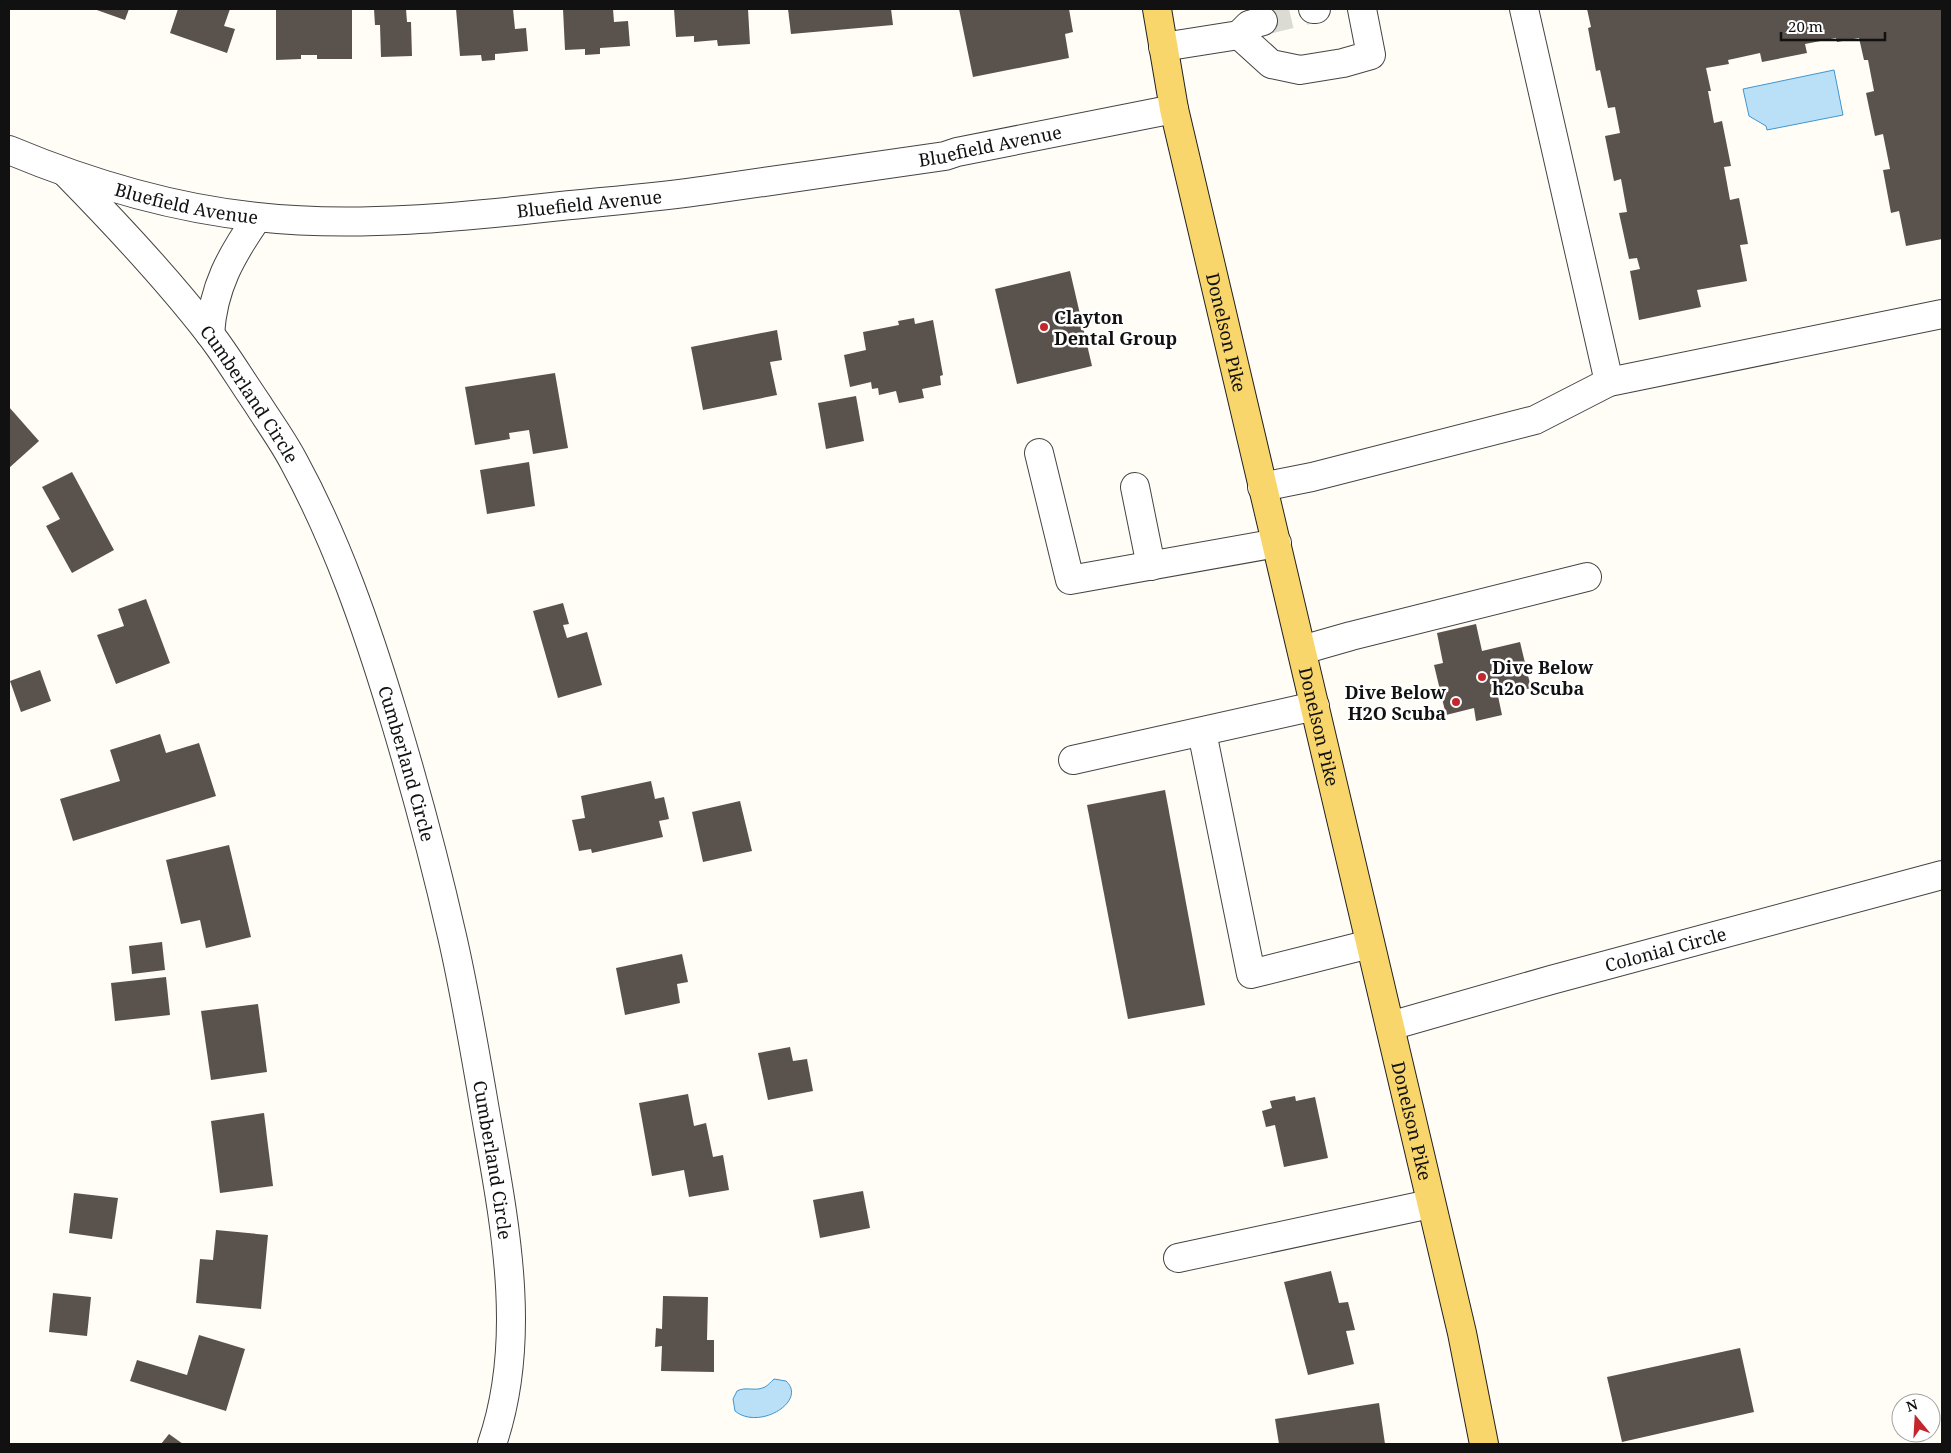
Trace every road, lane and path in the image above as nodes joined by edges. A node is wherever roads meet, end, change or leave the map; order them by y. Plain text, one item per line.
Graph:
1 (1157, 9) edge
2 (1362, 9) edge
3 (1524, 9) edge
4 (1263, 21) tunnel mouth
5 (1239, 34) junction
6 (1164, 47) junction
7 (1174, 109) junction
8 (9, 150) edge
9 (66, 173) junction
10 (257, 218) junction
11 (1942, 314) edge
12 (210, 334) junction
13 (1609, 382) junction
14 (1039, 453) dead end
15 (1135, 487) dead end
16 (1262, 487) junction
17 (1276, 543) junction
18 (1151, 566) junction
19 (1587, 577) dead end
20 (1302, 650) junction
21 (1315, 706) junction
22 (1202, 732) junction
23 (1073, 760) dead end
24 (1942, 875) edge
25 (1370, 944) junction
26 (1390, 1026) junction
27 (1430, 1204) junction
28 (1178, 1258) dead end
29 (492, 1444) edge
30 (1484, 1444) edge

1 - 6 main road, Donelson Pike
2 - 5 street
3 - 13 street
4 - 5 street
5 - 6 street
6 - 7 main road, Donelson Pike
7 - 10 street, Bluefield Avenue
7 - 16 main road, Donelson Pike
8 - 9 street, Bluefield Avenue
9 - 10 street, Bluefield Avenue
9 - 12 street, Cumberland Circle
10 - 12 street
11 - 13 street
12 - 29 street, Cumberland Circle
13 - 16 street
14 - 18 street
15 - 18 street
16 - 17 main road, Donelson Pike
17 - 18 street
17 - 20 main road, Donelson Pike
19 - 20 street
20 - 21 main road, Donelson Pike
21 - 22 street
21 - 25 main road, Donelson Pike
22 - 23 street
22 - 25 street
24 - 26 street, Colonial Circle
25 - 26 main road, Donelson Pike
26 - 27 main road, Donelson Pike
27 - 28 street
27 - 30 main road, Donelson Pike

